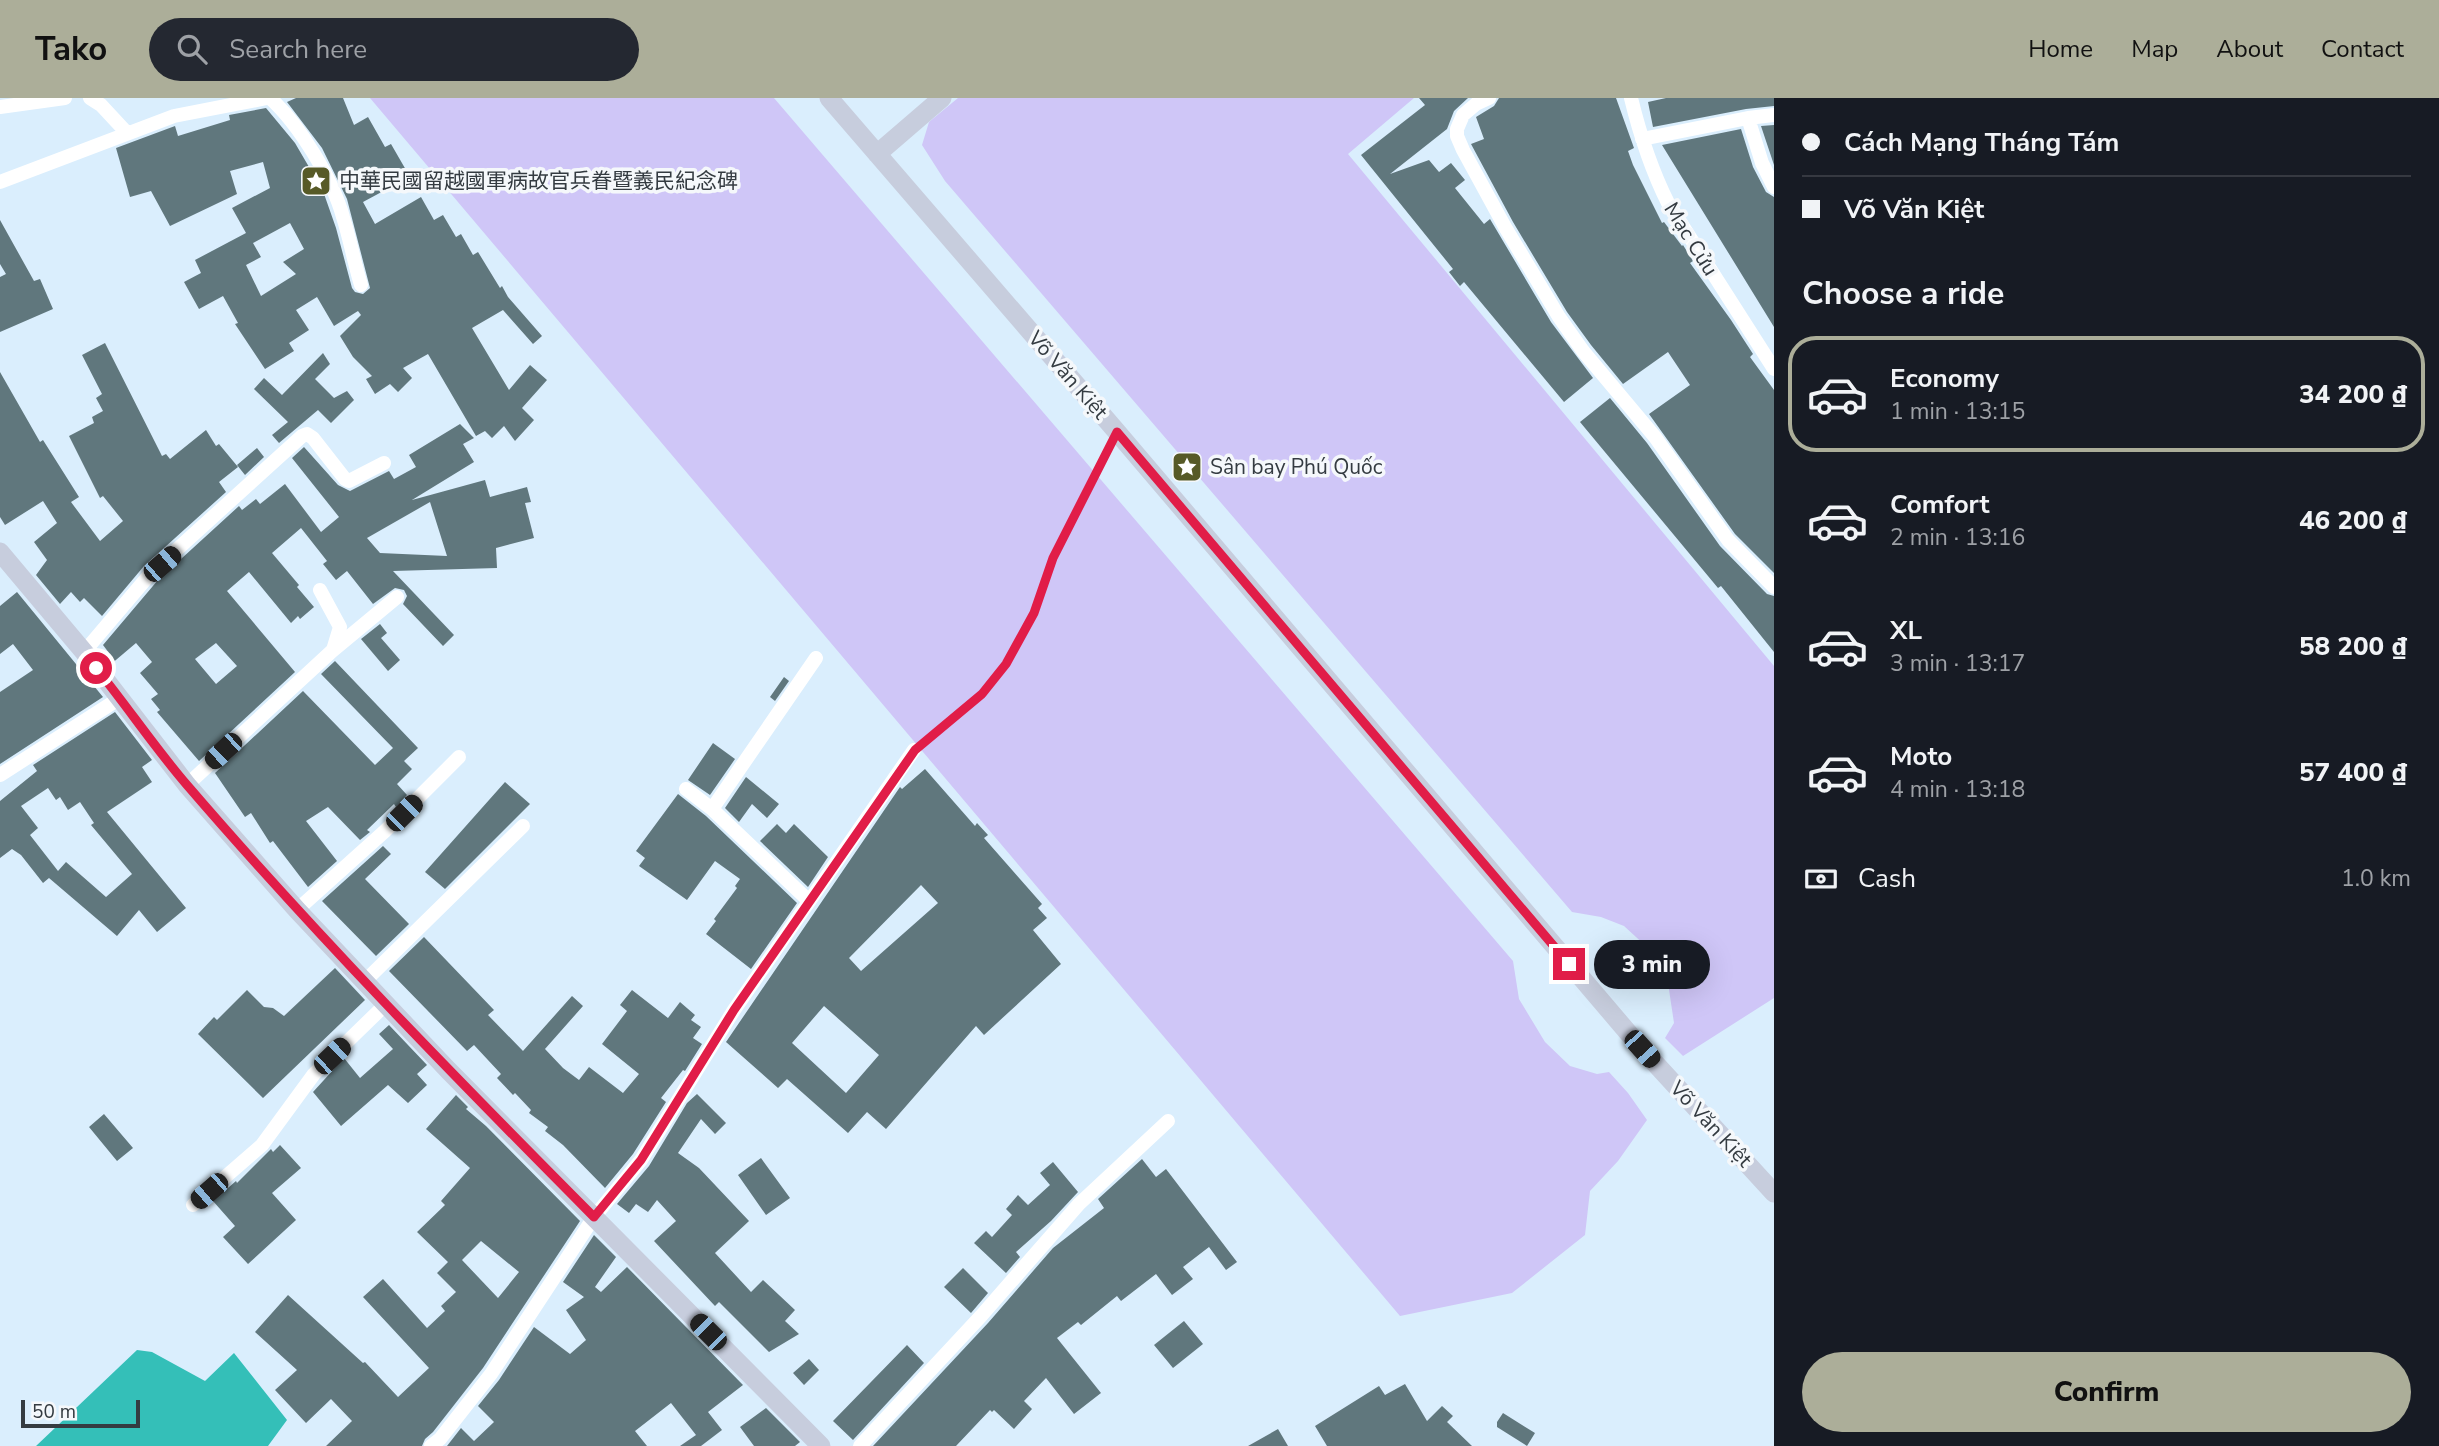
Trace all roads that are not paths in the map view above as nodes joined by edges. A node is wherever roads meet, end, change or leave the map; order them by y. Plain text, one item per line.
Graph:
1 (65, 98) edge
2 (90, 98) edge
3 (269, 98) edge
4 (829, 98) edge
5 (942, 98) edge
6 (1489, 98) edge
7 (1631, 98) edge
8 (0, 107) edge
9 (1774, 115) edge
10 (1748, 118) junction
11 (127, 133) junction
12 (1642, 139) junction
13 (877, 154) junction
14 (0, 182) edge
15 (1774, 187) edge
16 (361, 285) dead end
17 (1774, 369) edge
18 (1117, 432) junction
19 (384, 463) dead end
20 (0, 552) edge
21 (1774, 587) edge
22 (320, 590) dead end
23 (397, 597) dead end
24 (332, 651) junction
25 (84, 652) junction
26 (816, 658) dead end
27 (120, 698) junction
28 (915, 750) joint
29 (459, 757) dead end
30 (0, 775) edge
31 (187, 785) junction
32 (686, 789) dead end
33 (712, 809) junction
34 (523, 825) dead end
35 (809, 901) junction
36 (297, 910) junction
37 (365, 981) junction
38 (386, 1003) junction
39 (1167, 1121) dead end
40 (1774, 1193) edge
41 (194, 1205) dead end
42 (594, 1217) junction
43 (431, 1446) edge
44 (821, 1446) edge
45 (860, 1446) edge

1 - 8 street
2 - 11 street
3 - 11 street
3 - 16 street
4 - 13 street, Võ Văn Kiệt
5 - 13 street
6 - 21 street
7 - 12 street, Mạc Cửu
9 - 10 street
10 - 12 street
10 - 15 street
11 - 14 street
12 - 17 street, Mạc Cửu
13 - 18 street, Võ Văn Kiệt
18 - 28 lane
18 - 40 street, Võ Văn Kiệt
19 - 25 street
20 - 25 street
22 - 24 street
23 - 24 street
24 - 31 street
25 - 27 street
26 - 33 street
27 - 30 street
27 - 31 street
28 - 35 street
29 - 36 street
31 - 36 street
32 - 33 street
33 - 35 street
34 - 37 street
35 - 42 street
36 - 37 street
37 - 38 street
38 - 41 street
38 - 42 street
39 - 45 street
42 - 43 street
42 - 44 street

